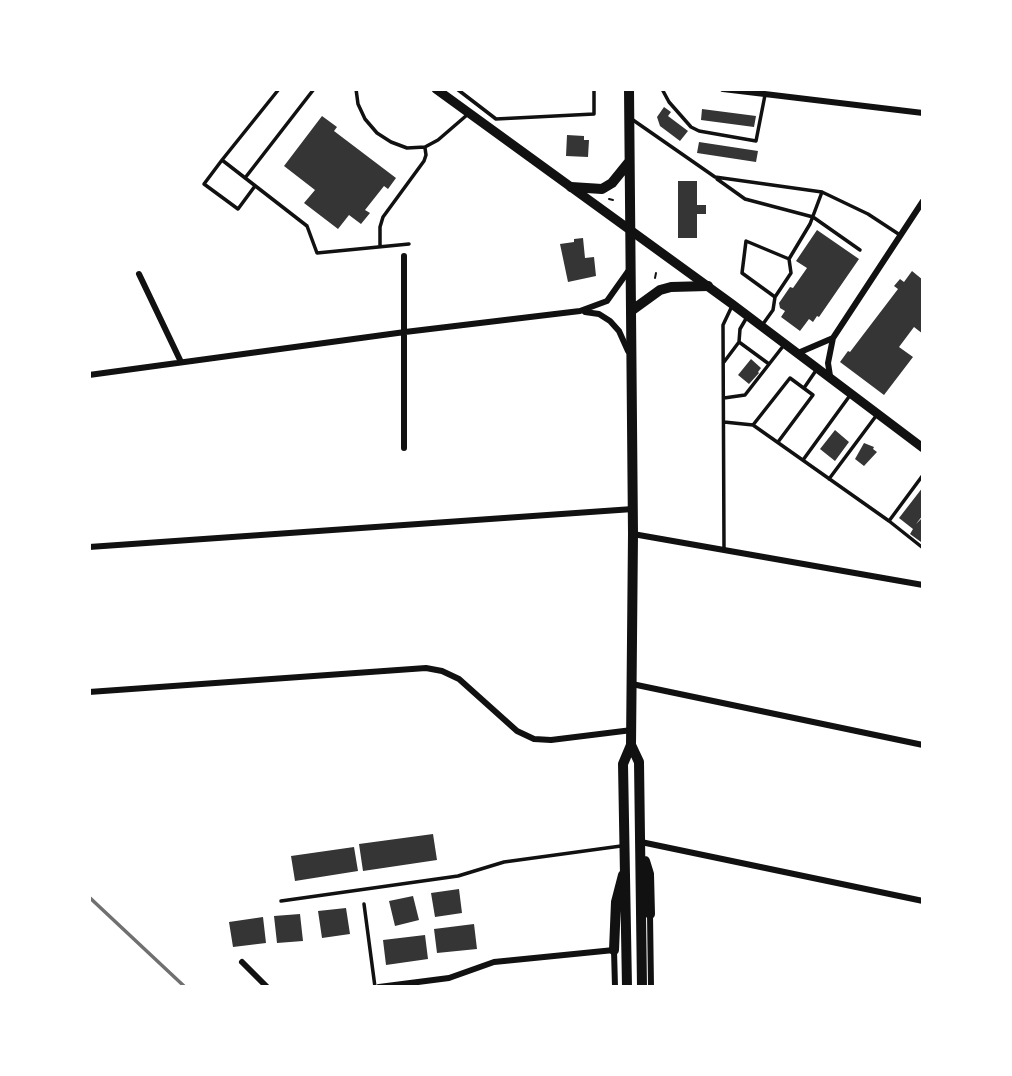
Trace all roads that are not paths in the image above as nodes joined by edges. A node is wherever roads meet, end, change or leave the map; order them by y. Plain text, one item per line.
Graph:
1 (279, 89) edge
2 (314, 89) edge
3 (356, 89) edge
4 (436, 89) edge
5 (457, 89) edge
6 (594, 89) edge
7 (629, 89) edge
8 (662, 89) edge
9 (723, 89) edge
10 (756, 91) edge
11 (765, 95) junction
12 (468, 113) junction
13 (923, 113) edge
14 (628, 117) junction
15 (425, 147) junction
16 (222, 160) junction
17 (629, 162) junction
18 (245, 177) junction
19 (715, 177) junction
20 (255, 186) junction
21 (571, 187) junction
22 (822, 192) junction
23 (923, 201) edge
24 (813, 216) junction
25 (629, 228) junction
26 (901, 235) junction
27 (409, 244) dead end
28 (380, 247) junction
29 (860, 250) dead end
30 (404, 256) dead end
31 (789, 259) junction
32 (630, 269) junction
33 (139, 274) dead end
34 (708, 286) junction
35 (775, 297) junction
36 (732, 304) junction
37 (580, 311) junction
38 (631, 311) junction
39 (748, 316) junction
40 (762, 326) junction
41 (405, 332) junction
42 (833, 338) junction
43 (739, 342) junction
44 (785, 343) junction
45 (798, 353) junction
46 (631, 357) junction
47 (181, 362) junction
48 (724, 363) junction
49 (769, 364) junction
50 (818, 368) junction
51 (89, 375) edge
52 (830, 376) junction
53 (804, 388) junction
54 (852, 393) junction
55 (724, 398) junction
56 (878, 414) junction
57 (724, 422) junction
58 (753, 425) junction
59 (778, 442) junction
60 (404, 448) dead end
61 (923, 448) edge
62 (803, 460) junction
63 (923, 475) edge
64 (829, 479) junction
65 (633, 509) junction
66 (889, 522) junction
67 (633, 534) junction
68 (89, 547) edge
69 (923, 548) edge
70 (724, 551) junction
71 (923, 585) edge
72 (632, 684) junction
73 (89, 692) edge
74 (632, 730) junction
75 (631, 745) junction
76 (923, 745) edge
77 (641, 842) junction
78 (626, 845) junction
79 (627, 859) junction
80 (281, 901) dead end
81 (923, 901) edge
82 (363, 904) dead end
83 (650, 914) joint
84 (614, 950) junction
85 (243, 962) dead end
86 (267, 987) edge
87 (377, 987) edge
88 (615, 987) edge
89 (627, 987) edge
90 (642, 987) edge
91 (651, 987) edge

1 - 16 lane
2 - 18 lane
3 - 15 lane
4 - 12 main road
5 - 6 lane
7 - 14 main road
8 - 11 lane
9 - 10 street
10 - 11 street
11 - 13 street
12 - 15 lane
12 - 21 main road
14 - 17 main road
14 - 19 lane
15 - 28 lane
16 - 18 lane
16 - 20 lane
17 - 21 main road
17 - 25 main road
18 - 20 lane
19 - 22 lane
19 - 24 lane
20 - 28 lane
21 - 25 main road
22 - 24 lane
22 - 26 lane
23 - 26 street
24 - 29 lane
24 - 31 lane
25 - 32 main road
25 - 34 main road
26 - 42 street
27 - 28 lane
30 - 41 street
31 - 35 lane
31 - 35 lane
32 - 37 street
32 - 38 main road
33 - 47 street
34 - 36 main road
34 - 38 main road
35 - 40 lane
36 - 39 main road
36 - 48 lane
37 - 41 street
37 - 46 street
38 - 46 main road
39 - 40 main road
39 - 43 lane
40 - 44 main road
41 - 47 street
41 - 60 street
42 - 45 street
42 - 52 street
43 - 48 lane
43 - 49 lane
44 - 45 main road
44 - 49 lane
45 - 50 main road
46 - 65 main road
47 - 51 street
48 - 55 lane
49 - 55 lane
50 - 52 main road
50 - 53 lane
52 - 54 main road
53 - 58 lane
53 - 59 lane
54 - 56 main road
54 - 62 lane
55 - 57 lane
56 - 61 main road
56 - 64 lane
57 - 58 lane
57 - 70 lane
58 - 59 lane
59 - 62 lane
62 - 64 lane
63 - 66 lane
64 - 66 lane
65 - 67 main road
65 - 68 street
66 - 69 lane
67 - 70 street
67 - 72 main road
70 - 71 street
72 - 74 main road
72 - 76 street
73 - 74 street
74 - 75 main road
75 - 77 main road
75 - 78 main road
77 - 81 street
77 - 83 main road
77 - 90 main road
78 - 79 main road
78 - 80 lane
79 - 84 main road
79 - 89 main road
82 - 87 lane
83 - 91 street
84 - 87 street
84 - 88 street
85 - 86 street

